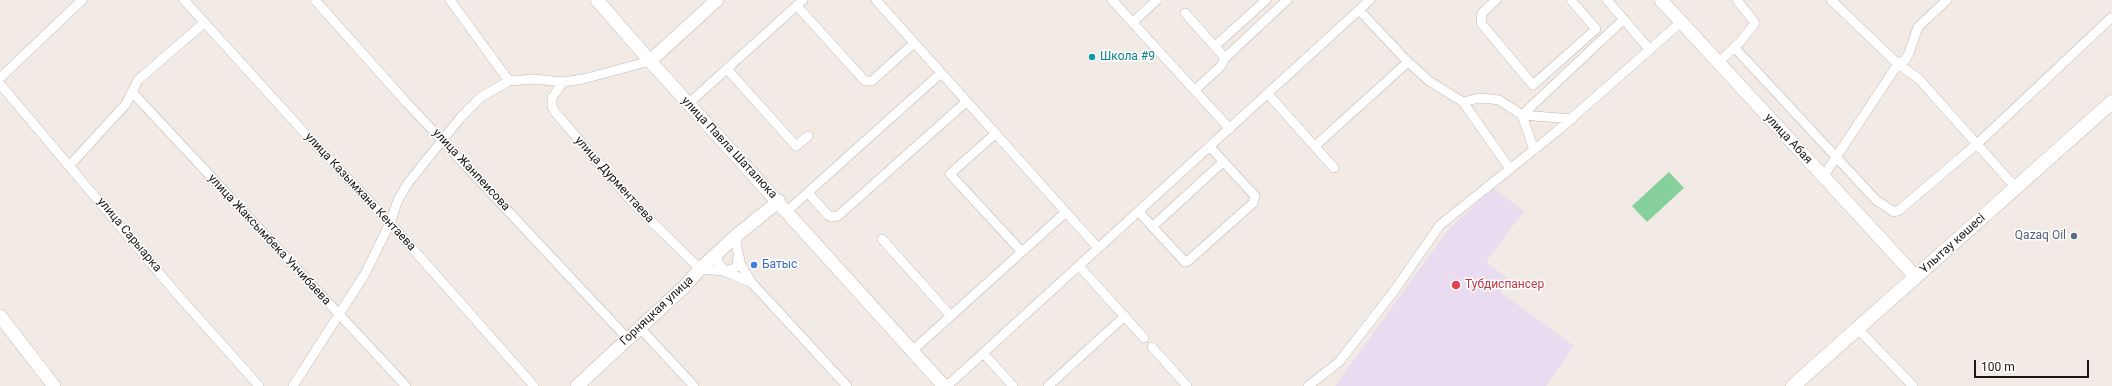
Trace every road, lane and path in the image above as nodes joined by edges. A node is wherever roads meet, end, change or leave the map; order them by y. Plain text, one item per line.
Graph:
1 (82, 0) edge
2 (184, 0) edge
3 (315, 0) edge
4 (450, 0) edge
5 (598, 0) edge
6 (717, 0) edge
7 (876, 0) edge
8 (1112, 0) edge
9 (1157, 0) edge
10 (1266, 0) edge
11 (1287, 0) edge
12 (1370, 0) edge
13 (1496, 0) edge
14 (1572, 0) edge
15 (1607, 0) edge
16 (1661, 0) edge
17 (1737, 0) edge
18 (1832, 0) edge
19 (1948, 0) edge
20 (800, 3) edge
21 (1359, 10) junction
22 (1185, 13) dead end
23 (2112, 17) edge
24 (1624, 20) junction
25 (1132, 22) junction
26 (1681, 22) junction
27 (204, 23) junction
28 (914, 43) junction
29 (1215, 46) junction
30 (1734, 47) junction
31 (1650, 50) junction
32 (1225, 58) junction
33 (650, 61) junction
34 (1408, 62) junction
35 (1718, 62) junction
36 (1898, 64) junction
37 (727, 69) junction
38 (941, 73) junction
39 (0, 78) edge
40 (509, 81) junction
41 (563, 82) junction
42 (0, 84) edge
43 (1195, 90) junction
44 (133, 93) junction
45 (1268, 94) junction
46 (966, 102) junction
47 (1463, 102) junction
48 (2112, 102) edge
49 (688, 104) junction
50 (1522, 115) junction
51 (1572, 119) junction
52 (1230, 129) junction
53 (995, 134) junction
54 (808, 136) dead end
55 (443, 141) junction
56 (1977, 144) junction
57 (1315, 146) junction
58 (1210, 147) junction
59 (1534, 150) junction
60 (1838, 158) junction
61 (1223, 162) junction
62 (70, 164) junction
63 (1334, 168) dead end
64 (1510, 169) junction
65 (1823, 177) junction
66 (2016, 188) junction
67 (808, 192) junction
68 (778, 201) junction
69 (786, 212) junction
70 (1066, 212) junction
71 (1139, 212) junction
72 (390, 223) junction
73 (1152, 227) junction
74 (737, 235) junction
75 (882, 239) dead end
76 (1098, 248) junction
77 (721, 250) junction
78 (1022, 252) junction
79 (739, 258) junction
80 (1079, 266) junction
81 (700, 269) junction
82 (724, 271) junction
83 (1916, 277) junction
84 (752, 283) junction
85 (340, 315) junction
86 (0, 316) edge
87 (951, 316) junction
88 (1125, 316) junction
89 (640, 328) junction
90 (1857, 328) junction
91 (1144, 338) dead end
92 (628, 339) junction
93 (1152, 347) dead end
94 (912, 351) junction
95 (983, 353) junction
96 (54, 386) edge
97 (258, 386) edge
98 (293, 386) edge
99 (406, 386) edge
100 (534, 386) edge
101 (577, 386) edge
102 (694, 386) edge
103 (847, 386) edge
104 (946, 386) edge
105 (1013, 386) edge
106 (1048, 386) edge
107 (1187, 386) edge
108 (1308, 386) edge
109 (1793, 386) edge
110 (1913, 386) edge

1 - 39 street
2 - 27 street, улица Казымхана Кентаева
3 - 55 street, улица Жанпеисова
4 - 40 street
5 - 33 street, улица Павла Шаталюка
6 - 33 street
7 - 28 street
8 - 25 street
9 - 25 street
10 - 29 street
11 - 32 street
12 - 21 street
13 - 14 street
15 - 24 street
16 - 26 street, улица Абая
17 - 30 street
18 - 36 street
19 - 36 street
20 - 28 street
20 - 37 street
21 - 34 street
21 - 45 street
22 - 29 street
23 - 56 street
24 - 31 street
24 - 50 street
25 - 43 street
26 - 31 street
26 - 35 street, улица Абая
27 - 44 street
27 - 72 street, улица Казымхана Кентаева
28 - 38 street
29 - 32 street
30 - 35 street
30 - 60 street
31 - 51 street
32 - 43 street
33 - 41 street
33 - 49 street, улица Павла Шаталюка
34 - 47 street
34 - 57 street
35 - 65 street, улица Абая
36 - 56 street
36 - 60 street
37 - 49 street
37 - 54 street
38 - 46 street
38 - 67 street
40 - 41 street
40 - 55 street
41 - 81 street, улица Дурментаева
42 - 62 street, улица Сарыарка
43 - 52 street
44 - 62 street
44 - 85 street, улица Жаксымбека Унчибаева
45 - 52 street
45 - 57 street
46 - 53 street
46 - 67 street
47 - 50 street
47 - 64 street
48 - 66 main road, Ұлытау көшесі
49 - 68 street, улица Павла Шаталюка
50 - 51 street
50 - 59 street
51 - 59 street
52 - 58 street
53 - 70 street
53 - 78 street
55 - 72 street
55 - 92 street, улица Жанпеисова
56 - 60 street
56 - 66 street
57 - 63 street
58 - 61 street
58 - 71 street
59 - 64 street
60 - 65 street
61 - 73 street
61 - 73 street
62 - 97 street, улица Сарыарка
64 - 108 street
65 - 83 street, улица Абая
66 - 83 main road, Ұлытау көшесі
67 - 69 street
68 - 69 street
68 - 74 street, улица Павла Шаталюка
69 - 94 street
70 - 76 street
70 - 78 street
71 - 73 street
71 - 76 street
72 - 85 street
72 - 100 street, улица Казымхана Кентаева
74 - 77 street, Горняцкая улица
74 - 79 street
75 - 87 street
76 - 80 street
77 - 79 street
77 - 81 street, Горняцкая улица
77 - 82 street
78 - 87 street
79 - 82 street
79 - 84 street
80 - 88 street
80 - 95 street
81 - 82 street
81 - 89 street, Горняцкая улица
82 - 84 street
83 - 90 main road, Ұлытау көшесі
84 - 103 street
85 - 98 street
85 - 99 street, улица Жаксымбека Унчибаева
86 - 96 street
87 - 94 street
88 - 91 street
88 - 106 street
89 - 92 street, Горняцкая улица
89 - 102 street
90 - 109 main road, Ұлытау көшесі
90 - 110 street
92 - 101 street, Горняцкая улица
93 - 107 street
94 - 104 street
95 - 104 street
95 - 105 street

